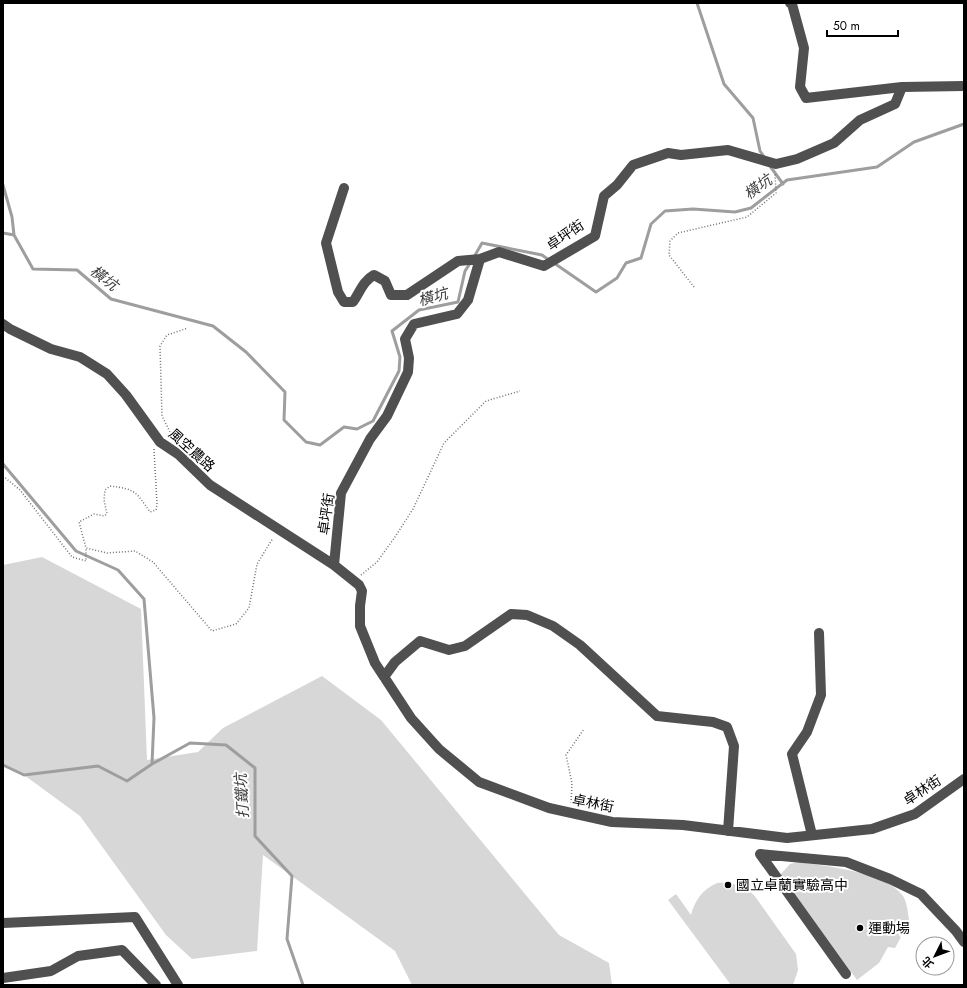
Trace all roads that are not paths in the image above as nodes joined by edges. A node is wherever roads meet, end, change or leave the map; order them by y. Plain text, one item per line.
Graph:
1 (790, 3) edge
2 (964, 86) edge
3 (902, 88) junction
4 (344, 188) dead end
5 (480, 259) junction
6 (3, 324) edge
7 (334, 565) junction
8 (819, 633) dead end
9 (384, 677) junction
10 (964, 779) edge
11 (728, 831) junction
12 (812, 835) junction
13 (3, 923) edge
14 (964, 942) edge
15 (846, 974) dead end
16 (3, 978) edge
17 (156, 985) edge
18 (178, 985) edge

1 - 3 street
2 - 3 street
3 - 5 street, 卓坪街
4 - 5 street
5 - 7 street, 卓坪街
6 - 7 street, 風空農路
7 - 9 street, 卓林街
8 - 12 street
9 - 11 street, 卓林街
9 - 11 street
10 - 12 street, 卓林街
11 - 12 street, 卓林街
13 - 18 street
14 - 15 street
16 - 17 street

